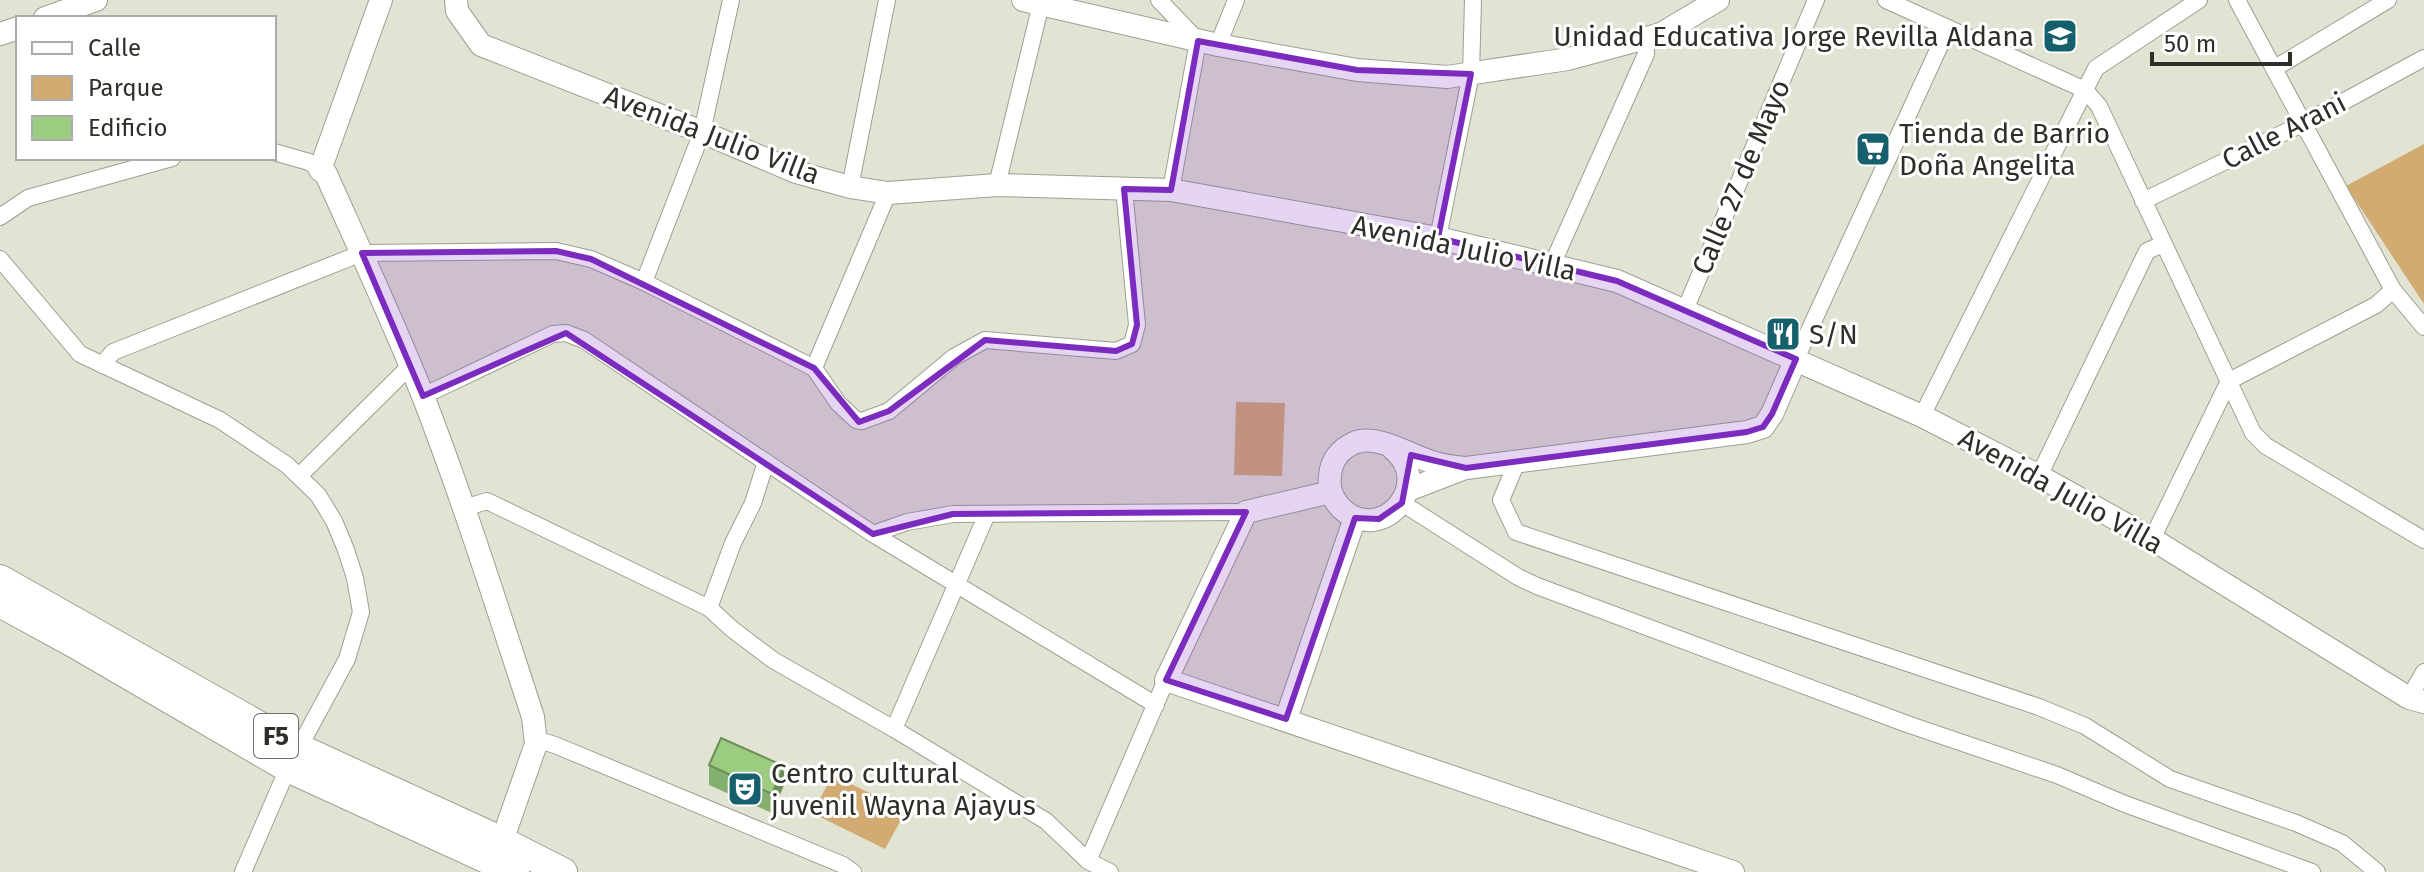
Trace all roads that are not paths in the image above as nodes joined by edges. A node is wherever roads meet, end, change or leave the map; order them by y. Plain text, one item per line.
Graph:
1 (96, 0) edge
2 (381, 0) edge
3 (456, 0) edge
4 (731, 0) edge
5 (887, 0) edge
6 (1159, 0) edge
7 (1236, 0) edge
8 (1473, 0) edge
9 (1718, 0) edge
10 (1816, 0) edge
11 (1886, 0) edge
12 (2199, 0) edge
13 (2237, 0) edge
14 (2388, 0) edge
15 (1032, 2) edge
16 (51, 16) edge
17 (1948, 28) junction
18 (1645, 38) junction
19 (1208, 43) junction
20 (2424, 58) edge
21 (2275, 68) junction
22 (1471, 74) junction
23 (2085, 90) junction
24 (2304, 123) junction
25 (702, 132) junction
26 (276, 153) edge
27 (165, 160) edge
28 (320, 170) junction
29 (997, 185) junction
30 (850, 187) junction
31 (1124, 189) junction
32 (1171, 190) junction
33 (888, 193) junction
34 (2143, 201) junction
35 (0, 217) edge
36 (1438, 238) junction
37 (2163, 244) junction
38 (362, 253) junction
39 (0, 259) edge
40 (1551, 267) junction
41 (644, 282) junction
42 (2393, 290) junction
43 (1685, 310) junction
44 (2424, 327) edge
45 (1796, 359) junction
46 (102, 365) junction
47 (410, 366) junction
48 (814, 368) junction
49 (2229, 381) junction
50 (423, 396) junction
51 (1922, 416) junction
52 (1392, 448) junction
53 (766, 462) junction
54 (1517, 462) junction
55 (1466, 468) junction
56 (299, 476) junction
57 (2039, 476) junction
58 (1331, 492) junction
59 (1405, 497) junction
60 (464, 508) junction
61 (1246, 512) junction
62 (987, 514) junction
63 (1355, 518) junction
64 (873, 534) junction
65 (2152, 539) junction
66 (2424, 540) edge
67 (0, 579) edge
68 (957, 585) junction
69 (0, 603) edge
70 (709, 608) junction
71 (2424, 672) edge
72 (1166, 680) junction
73 (2416, 700) edge
74 (1156, 705) junction
75 (1286, 719) junction
76 (894, 729) junction
77 (535, 739) junction
78 (294, 758) junction
79 (495, 850) junction
80 (1088, 861) junction
81 (243, 872) edge
82 (515, 872) edge
83 (563, 872) edge
84 (853, 872) edge
85 (1110, 872) edge
86 (1733, 872) edge
87 (2312, 872) edge
88 (2377, 872) edge

1 - 16 street
2 - 28 street
3 - 25 street, Avenida Julio Villa
4 - 25 street
5 - 30 street
6 - 19 street
7 - 19 street
8 - 22 street
9 - 18 street
10 - 43 street, Calle 27 de Mayo
11 - 17 street
12 - 23 street
13 - 21 street
14 - 21 street
15 - 19 street
15 - 29 street
17 - 23 street
17 - 45 street
18 - 22 street
18 - 40 street
19 - 22 street
19 - 32 street
20 - 24 street, Calle Arani
21 - 24 street
22 - 36 street
23 - 34 street
23 - 51 street
24 - 34 street, Calle Arani
24 - 42 street
25 - 30 street, Avenida Julio Villa
25 - 41 street
26 - 28 street
27 - 35 street
28 - 38 street
29 - 31 street, Avenida Julio Villa
29 - 33 street, Avenida Julio Villa
30 - 33 street, Avenida Julio Villa
31 - 32 street, Avenida Julio Villa
31 - 48 street
32 - 36 street, Avenida Julio Villa
33 - 48 street
34 - 37 street
36 - 40 street, Avenida Julio Villa
37 - 49 street
37 - 57 street
38 - 41 street
38 - 46 street
38 - 47 street
39 - 46 street
40 - 43 street, Avenida Julio Villa
41 - 48 street
42 - 44 street
42 - 49 street
43 - 45 street, Avenida Julio Villa
45 - 51 street, Avenida Julio Villa
45 - 54 street
46 - 56 street
47 - 50 street
47 - 56 street
49 - 65 street
49 - 66 street
50 - 53 street
50 - 60 street
51 - 57 street, Avenida Julio Villa
52 - 55 street
52 - 58 street
52 - 59 street
53 - 64 street
53 - 70 street
54 - 55 street
54 - 88 street
55 - 59 street
56 - 78 street
57 - 65 street, Avenida Julio Villa
58 - 61 street
58 - 63 street
59 - 63 street
59 - 87 street
60 - 70 street
60 - 77 street
61 - 62 street
61 - 72 street
62 - 64 street
62 - 68 street
63 - 75 street
64 - 68 street
65 - 73 street, Avenida Julio Villa
67 - 78 highway, F5
68 - 74 street
68 - 76 street
69 - 78 highway, F5
70 - 76 street
71 - 73 street
72 - 74 street
72 - 75 street
74 - 80 street
75 - 86 street
76 - 80 street
77 - 79 street
77 - 84 street
78 - 79 highway, F5
78 - 81 street
79 - 82 highway, F5
79 - 83 highway, F5
80 - 85 street

